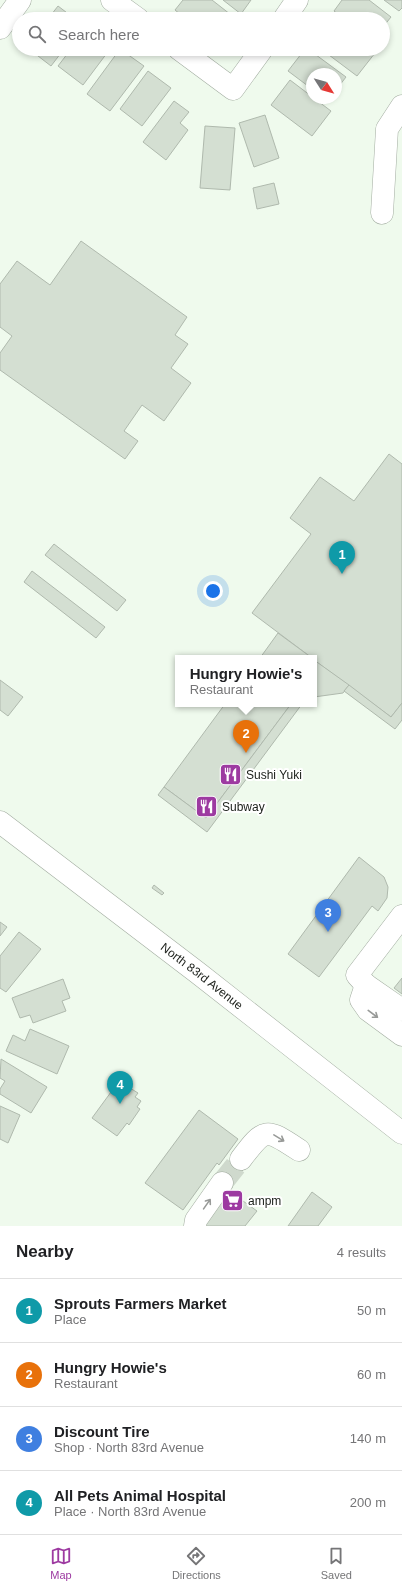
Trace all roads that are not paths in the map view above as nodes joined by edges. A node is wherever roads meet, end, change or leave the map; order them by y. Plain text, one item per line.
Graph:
1 (20, 0) edge
2 (112, 0) edge
3 (297, 0) edge
4 (128, 12) edge
5 (289, 12) edge
6 (0, 28) edge
7 (188, 56) edge
8 (257, 56) edge
9 (402, 106) edge
10 (382, 213) dead end
11 (0, 822) edge
12 (402, 916) edge
13 (362, 980) junction
14 (402, 1010) edge
15 (402, 1035) edge
16 (402, 1133) edge
17 (299, 1150) dead end
18 (241, 1158) tunnel mouth
19 (222, 1183) tunnel mouth
20 (195, 1226) edge

1 - 6 main road
2 - 4 main road
3 - 5 main road
7 - 8 main road
9 - 10 main road
11 - 16 main road, North 83rd Avenue
12 - 13 main road
13 - 14 main road
13 -> 15 main road
18 -> 17 main road
20 -> 19 main road

